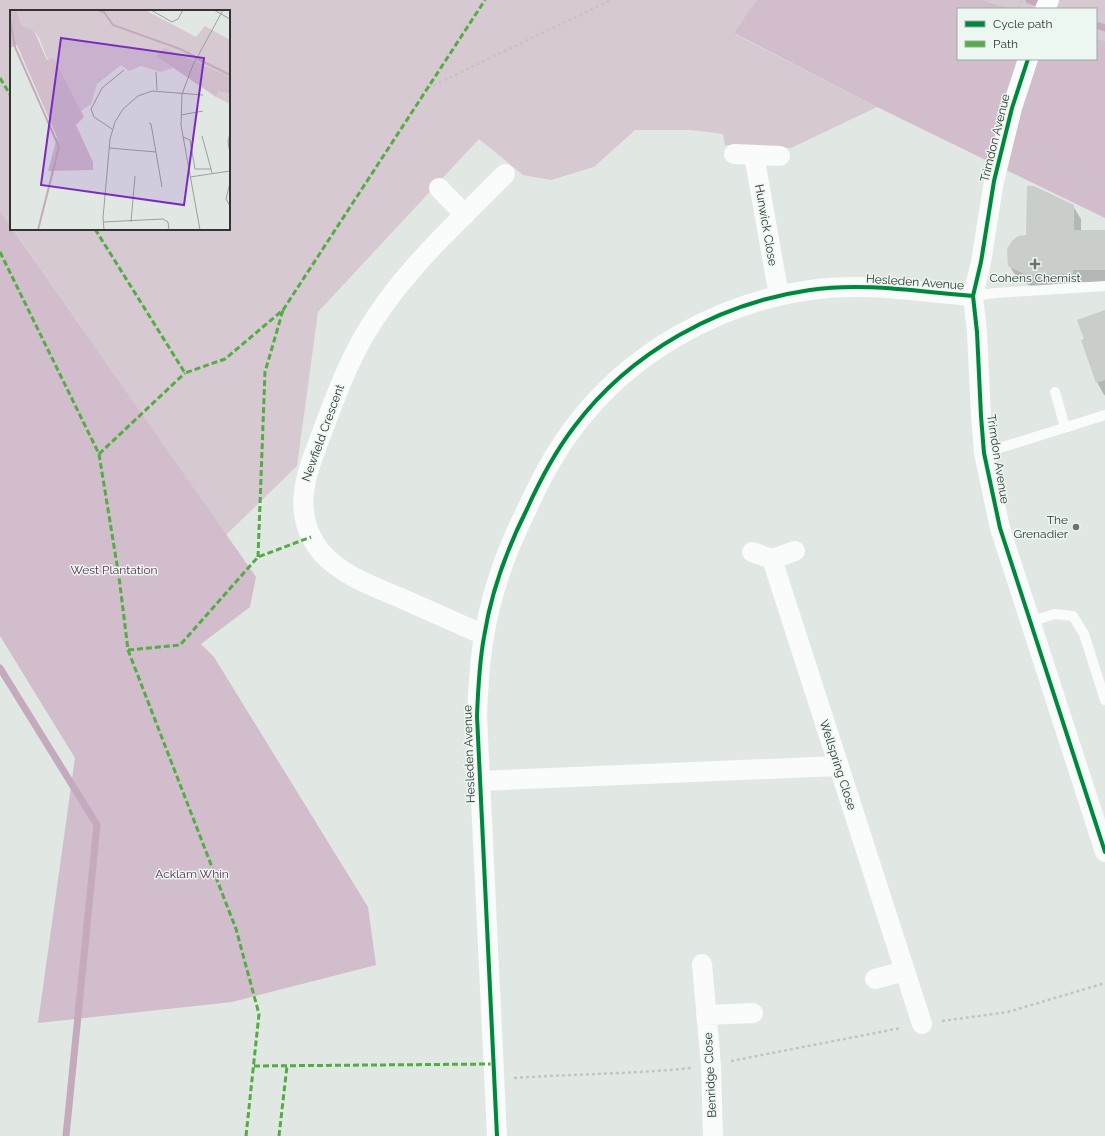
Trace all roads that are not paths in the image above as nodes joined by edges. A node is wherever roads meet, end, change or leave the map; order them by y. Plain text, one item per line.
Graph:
1 (1027, 63) edge
2 (734, 154) dead end
3 (754, 154) junction
4 (780, 156) dead end
5 (505, 174) dead end
6 (439, 188) dead end
7 (465, 215) junction
8 (1105, 286) edge
9 (779, 296) junction
10 (972, 296) junction
11 (1055, 392) dead end
12 (1105, 415) edge
13 (1065, 427) junction
14 (984, 453) junction
15 (795, 551) dead end
16 (752, 552) dead end
17 (772, 559) junction
18 (1029, 622) junction
19 (484, 635) junction
20 (1105, 700) edge
21 (838, 766) junction
22 (480, 781) junction
23 (1105, 852) edge
24 (702, 964) dead end
25 (905, 971) junction
26 (875, 979) dead end
27 (753, 1013) dead end
28 (706, 1015) junction
29 (922, 1024) road end
30 (497, 1136) edge
31 (713, 1136) edge

1 - 10 street, Trimdon Avenue
2 - 3 street
3 - 4 street
3 - 9 street, Hunwick Close
5 - 7 street, Newfield Crescent
6 - 7 street
7 - 19 street, Newfield Crescent
8 - 10 lane
9 - 10 street, Hesleden Avenue
9 - 19 street, Hesleden Avenue
10 - 14 street, Trimdon Avenue
11 - 13 lane
12 - 13 lane
13 - 14 lane
14 - 18 street, Trimdon Avenue
15 - 17 street
16 - 17 street
17 - 21 street, Wellspring Close
18 - 20 lane
18 - 23 street, Trimdon Avenue
19 - 22 street, Hesleden Avenue
21 - 22 street
21 - 25 street, Wellspring Close
22 - 30 street, Hesleden Avenue
24 - 28 street, Benridge Close
25 - 26 street
25 - 29 street, Wellspring Close
27 - 28 street, Benridge Close
28 - 31 street, Benridge Close

